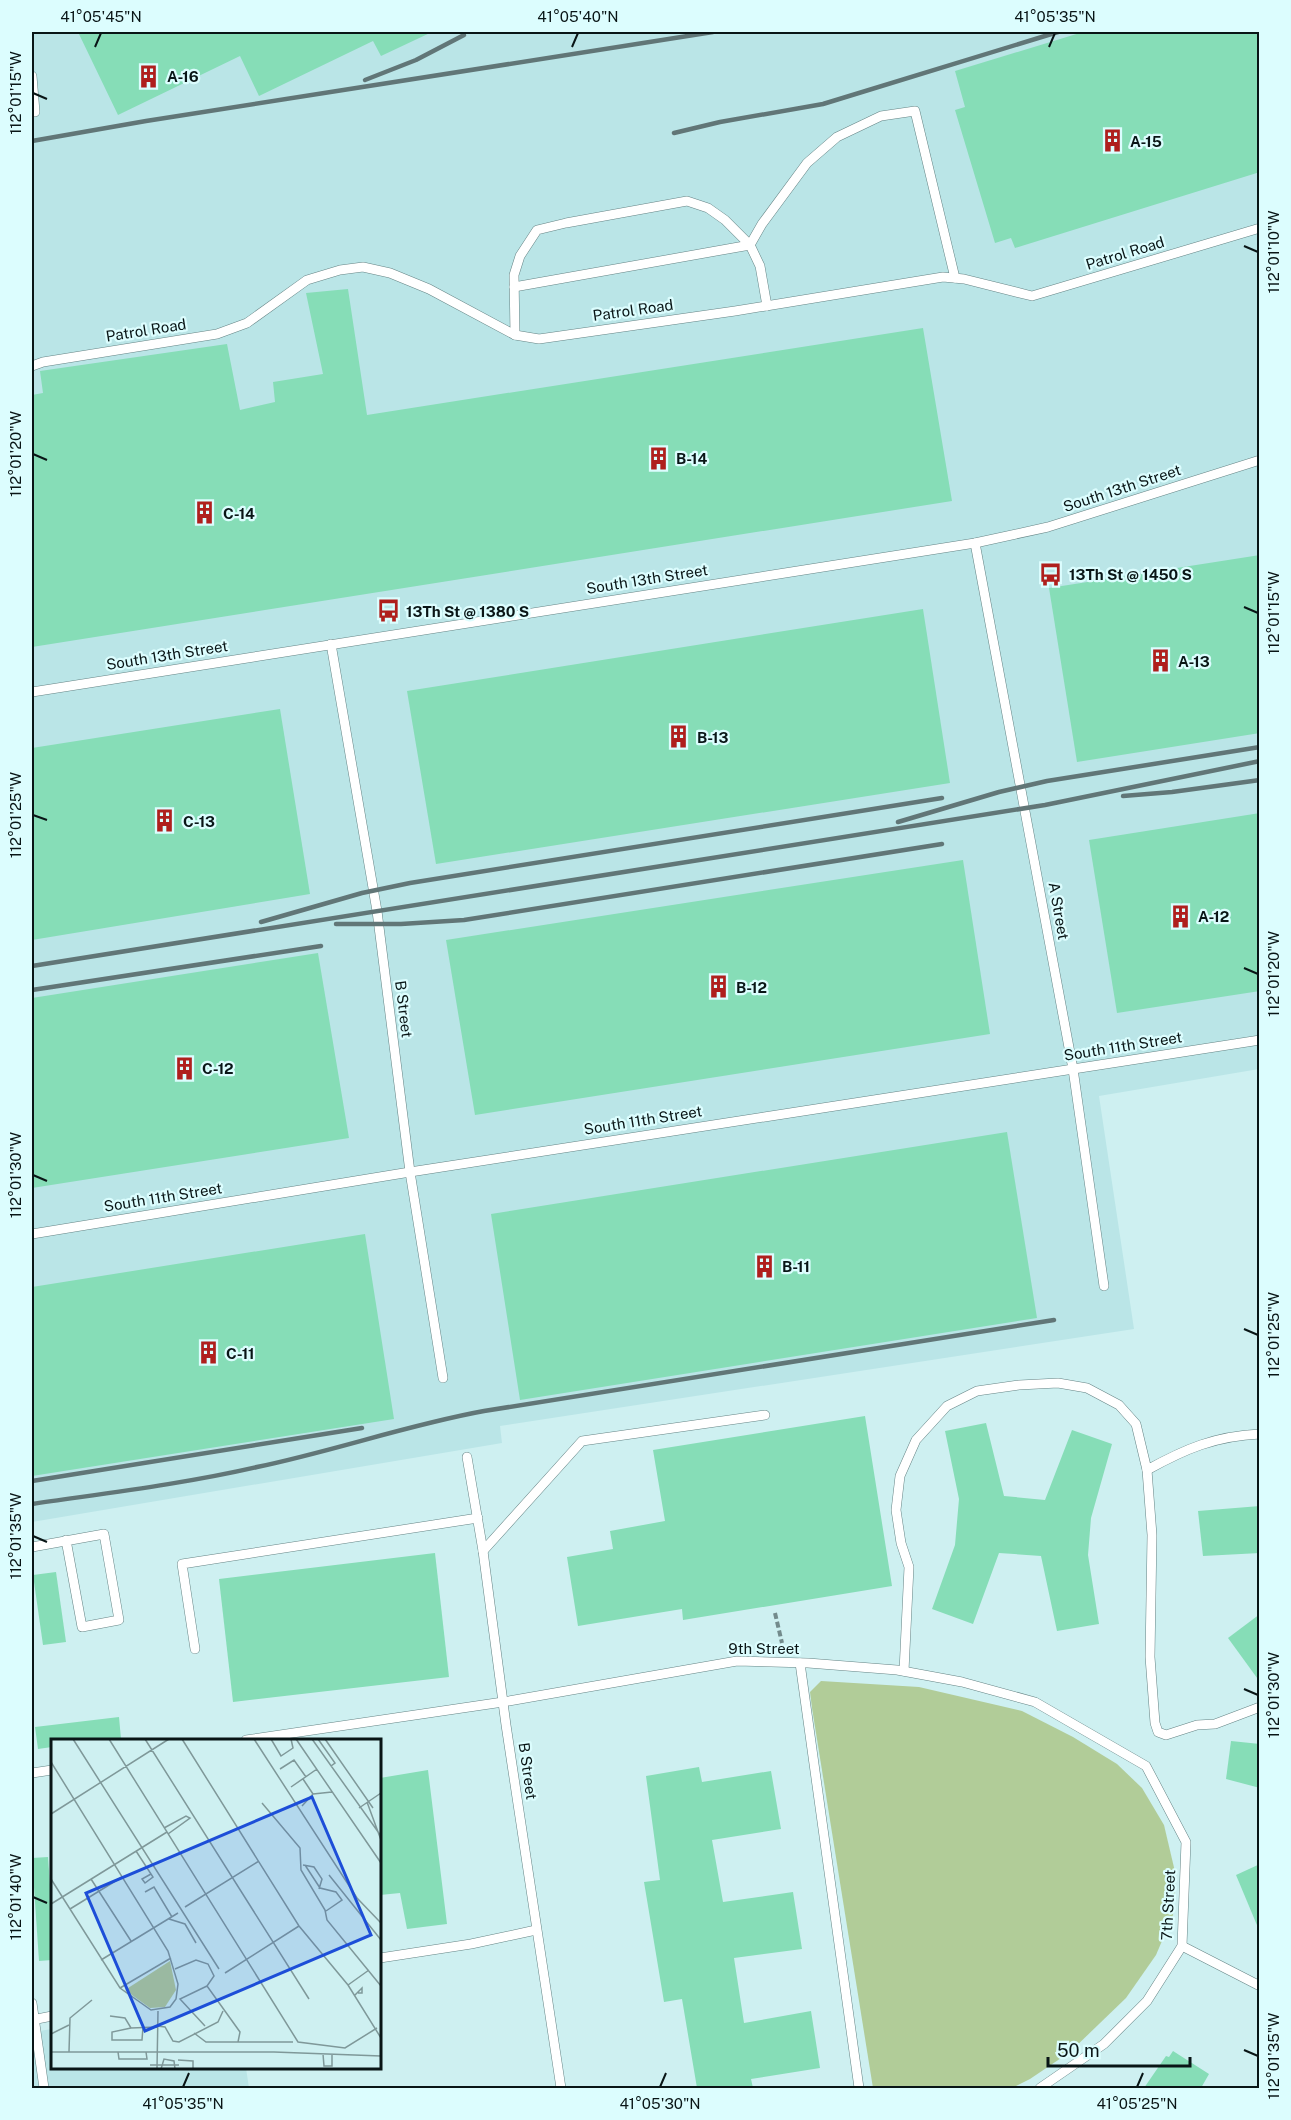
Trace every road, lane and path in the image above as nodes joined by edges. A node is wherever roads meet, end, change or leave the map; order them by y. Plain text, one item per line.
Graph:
1 (32, 76) edge
2 (35, 112) dead end
3 (1260, 228) edge
4 (750, 245) junction
5 (955, 278) junction
6 (514, 287) junction
7 (767, 306) junction
8 (515, 335) junction
9 (32, 366) edge
10 (1260, 460) edge
11 (975, 543) junction
12 (331, 644) junction
13 (32, 692) edge
14 (1260, 1040) edge
15 (1073, 1069) junction
16 (410, 1172) junction
17 (32, 1234) edge
18 (1104, 1286) dead end
19 (443, 1378) dead end
20 (765, 1415) dead end
21 (1260, 1434) edge
22 (467, 1457) dead end
23 (1147, 1470) junction
24 (478, 1518) junction
25 (66, 1540) junction
26 (32, 1547) edge
27 (483, 1551) junction
28 (775, 1613) dead end
29 (782, 1643) dead end
30 (195, 1649) dead end
31 (800, 1663) junction
32 (904, 1671) junction
33 (503, 1702) junction
34 (1260, 1707) edge
35 (253, 1739) edge
36 (51, 1770) edge
37 (32, 1773) edge
38 (1186, 1842) joint
39 (536, 1930) junction
40 (1182, 1946) junction
41 (381, 1958) edge
42 (1260, 1986) edge
43 (32, 2003) edge
44 (51, 2016) edge
45 (33, 2020) edge
46 (44, 2088) edge
47 (561, 2088) edge
48 (859, 2088) edge
49 (1040, 2088) edge

1 - 2 lane
3 - 5 lane, Patrol Road
4 - 5 lane
4 - 6 lane
4 - 6 lane
4 - 7 lane
5 - 7 lane, Patrol Road
6 - 8 lane
7 - 8 lane, Patrol Road
8 - 9 lane, Patrol Road
10 - 11 lane, South 13th Street
11 - 12 lane, South 13th Street
11 - 15 lane, A Street
12 - 13 lane, South 13th Street
12 - 16 lane, B Street
14 - 15 lane, South 11th Street
15 - 16 lane, South 11th Street
15 - 18 lane, A Street
16 - 17 lane, South 11th Street
16 - 19 lane, B Street
20 - 27 lane
21 - 23 lane
22 - 24 lane, B Street
23 - 32 lane
23 - 34 lane
24 - 27 lane, B Street
24 - 30 lane
25 - 25 lane
25 - 26 lane
27 - 33 lane, B Street
28 - 29 path
31 - 32 lane, 9th Street
31 - 33 lane, 9th Street
31 - 48 lane
32 - 38 lane, 9th Street
33 - 35 lane, 9th Street
33 - 39 lane, B Street
36 - 37 lane
38 - 40 lane, 7th Street
39 - 41 lane
39 - 47 lane, B Street
40 - 42 lane
40 - 49 lane, 7th Street
43 - 45 lane
44 - 45 lane
45 - 46 lane

